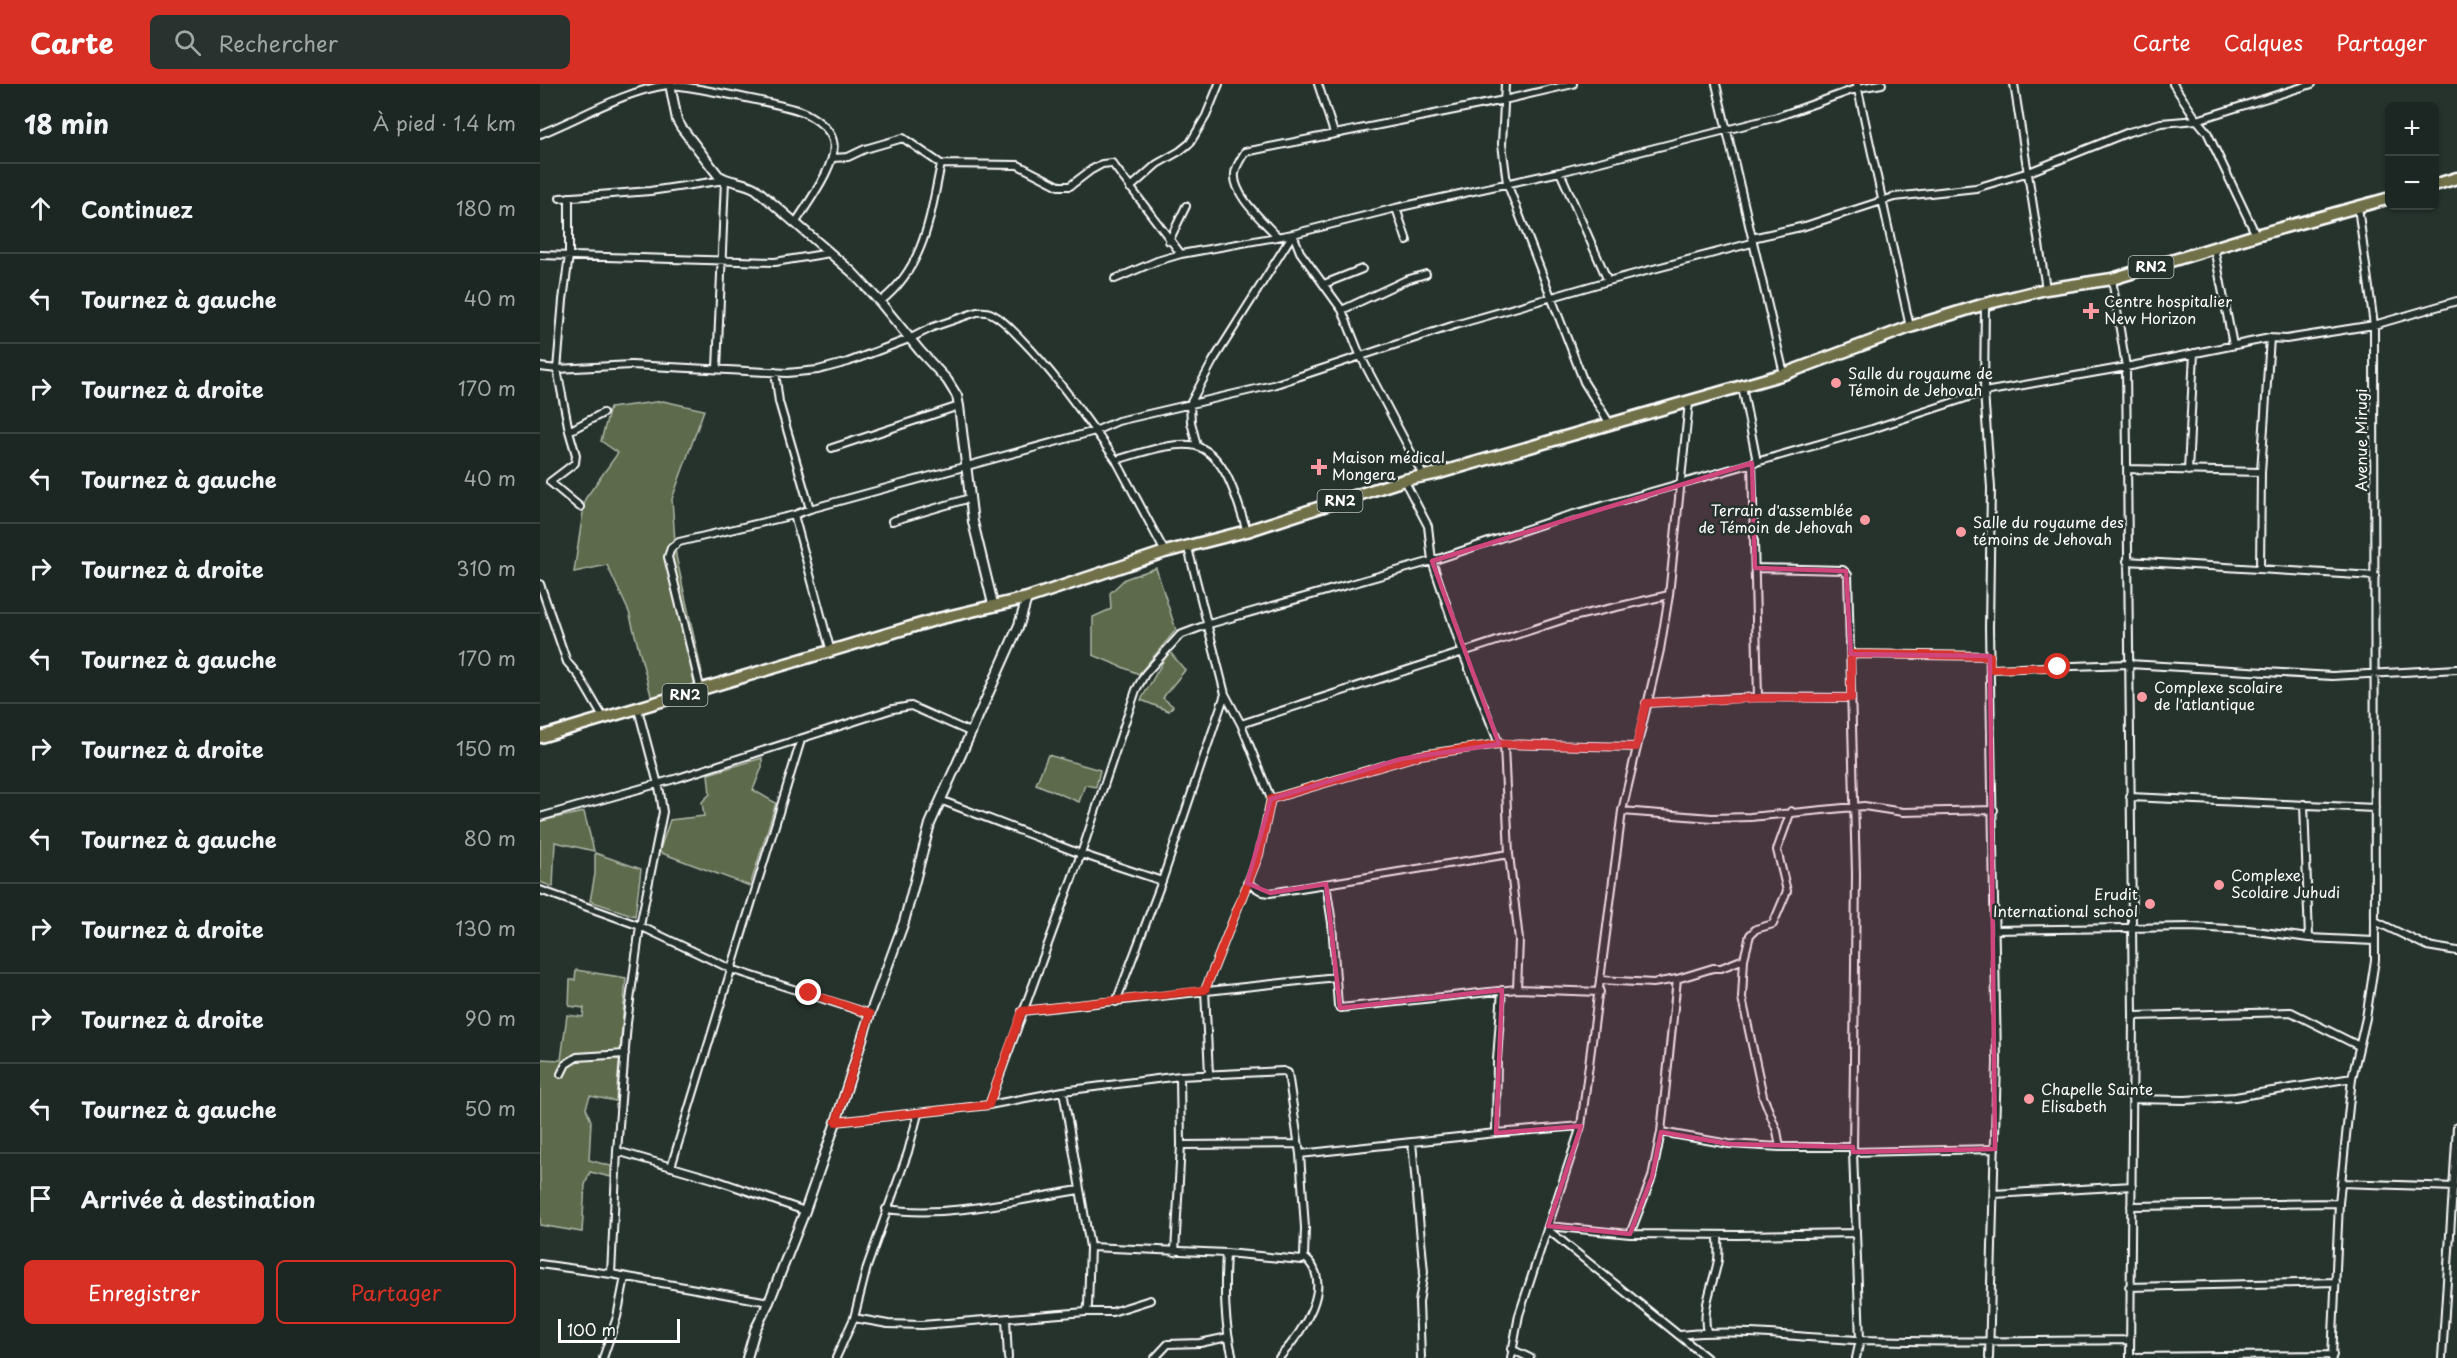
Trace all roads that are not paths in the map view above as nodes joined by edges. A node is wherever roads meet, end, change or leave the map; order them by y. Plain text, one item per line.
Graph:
1 (670, 84) edge
2 (1219, 84) edge
3 (1318, 84) edge
4 (1505, 84) edge
5 (1573, 84) edge
6 (1716, 84) edge
7 (1882, 84) edge
8 (2014, 84) edge
9 (2312, 84) edge
10 (2176, 85) edge
11 (1858, 86) edge
12 (1504, 100) junction
13 (2197, 120) junction
14 (1728, 130) junction
15 (540, 134) edge
16 (1334, 134) junction
17 (833, 158) junction
18 (941, 164) junction
19 (1560, 172) junction
20 (2029, 172) junction
21 (2457, 178) edge
22 (725, 180) junction
23 (1507, 183) junction
24 (2439, 183) edge
25 (1130, 188) junction
26 (569, 197) junction
27 (560, 198) dead end
28 (2385, 199) edge
29 (1881, 202) junction
30 (1186, 206) dead end
31 (2358, 207) junction
32 (1396, 208) junction
33 (796, 222) junction
34 (1293, 234) junction
35 (2256, 235) junction
36 (1277, 236) junction
37 (1169, 241) junction
38 (1407, 241) dead end
39 (1752, 241) junction
40 (2214, 248) junction
41 (830, 253) junction
42 (1181, 254) junction
43 (540, 255) edge
44 (569, 256) junction
45 (722, 261) junction
46 (1362, 269) dead end
47 (1426, 274) dead end
48 (1115, 279) dead end
49 (2112, 279) junction
50 (1608, 281) junction
51 (1324, 284) junction
52 (2046, 289) junction
53 (1550, 298) junction
54 (2457, 301) edge
55 (880, 302) junction
56 (1985, 304) junction
57 (1342, 310) junction
58 (2374, 325) junction
59 (1910, 327) junction
60 (2270, 338) junction
61 (909, 339) junction
62 (2233, 345) junction
63 (2194, 353) junction
64 (1360, 355) junction
65 (540, 367) edge
66 (2126, 367) junction
67 (557, 369) junction
68 (717, 369) junction
69 (775, 372) junction
70 (1784, 374) junction
71 (1742, 385) junction
72 (1984, 392) junction
73 (1689, 402) junction
74 (1191, 404) junction
75 (959, 406) junction
76 (603, 413) dead end
77 (1610, 425) junction
78 (569, 431) junction
79 (1095, 431) junction
80 (1197, 446) junction
81 (832, 448) dead end
82 (1116, 460) junction
83 (1755, 463) junction
84 (966, 465) junction
85 (2128, 469) junction
86 (2188, 471) junction
87 (2261, 472) junction
88 (1424, 477) junction
89 (1404, 480) junction
90 (1680, 484) junction
91 (970, 498) junction
92 (580, 507) dead end
93 (810, 508) junction
94 (794, 515) junction
95 (892, 520) dead end
96 (1247, 531) junction
97 (1188, 548) junction
98 (1165, 552) junction
99 (1432, 561) junction
100 (2127, 561) junction
101 (1755, 568) junction
102 (2260, 569) junction
103 (2375, 576) junction
104 (540, 585) edge
105 (1669, 595) junction
106 (1027, 598) junction
107 (993, 604) junction
108 (1209, 624) junction
109 (831, 652) junction
110 (1463, 654) junction
111 (1851, 654) junction
112 (1990, 656) junction
113 (2129, 664) junction
114 (1990, 669) junction
115 (2457, 669) edge
116 (2373, 675) junction
117 (701, 691) junction
118 (1225, 694) junction
119 (1758, 698) junction
120 (1851, 698) junction
121 (1646, 703) junction
122 (638, 709) junction
123 (604, 719) junction
124 (1242, 724) junction
125 (972, 733) junction
126 (540, 737) edge
127 (801, 740) junction
128 (1501, 745) junction
129 (1636, 747) junction
130 (658, 784) junction
131 (2130, 797) junction
132 (1271, 799) junction
133 (940, 800) junction
134 (2304, 804) junction
135 (1854, 807) junction
136 (2375, 808) junction
137 (1994, 810) junction
138 (1791, 811) junction
139 (1622, 812) junction
140 (540, 817) edge
141 (1081, 854) junction
142 (1509, 854) junction
143 (1162, 880) junction
144 (1247, 884) junction
145 (1326, 884) junction
146 (540, 890) edge
147 (2375, 921) junction
148 (640, 926) junction
149 (2132, 927) junction
150 (1995, 930) junction
151 (2309, 938) junction
152 (2374, 941) junction
153 (2457, 951) edge
154 (1744, 959) junction
155 (732, 969) junction
156 (1336, 977) junction
157 (1677, 979) junction
158 (1601, 980) junction
159 (1517, 989) junction
160 (1205, 990) junction
161 (1503, 990) junction
162 (1600, 992) junction
163 (1116, 1002) junction
164 (1022, 1011) junction
165 (870, 1014) junction
166 (2133, 1016) junction
167 (2360, 1046) junction
168 (625, 1054) junction
169 (561, 1074) dead end
170 (1209, 1074) junction
171 (1180, 1076) junction
172 (2352, 1078) junction
173 (1063, 1091) junction
174 (2132, 1099) junction
175 (989, 1105) junction
176 (918, 1114) junction
177 (836, 1122) junction
178 (1581, 1126) junction
179 (2457, 1127) edge
180 (1661, 1132) junction
181 (1496, 1133) junction
182 (1412, 1142) junction
183 (1298, 1144) junction
184 (1180, 1145) junction
185 (1780, 1147) junction
186 (1995, 1149) junction
187 (1853, 1150) junction
188 (617, 1151) junction
189 (1300, 1154) junction
190 (671, 1167) junction
191 (2341, 1183) junction
192 (2132, 1186) junction
193 (2455, 1187) edge
194 (1079, 1190) junction
195 (1994, 1194) junction
196 (2339, 1203) junction
197 (2131, 1206) junction
198 (886, 1209) junction
199 (805, 1211) junction
200 (1548, 1228) junction
201 (1855, 1233) junction
202 (1630, 1234) junction
203 (1718, 1235) junction
204 (1090, 1247) junction
205 (1175, 1252) junction
206 (1226, 1253) junction
207 (1304, 1257) junction
208 (540, 1264) edge
209 (611, 1274) junction
210 (625, 1277) junction
211 (2336, 1282) junction
212 (2129, 1287) junction
213 (1150, 1300) dead end
214 (769, 1302) junction
215 (1086, 1312) junction
216 (854, 1318) junction
217 (1006, 1319) junction
218 (1707, 1332) junction
219 (1680, 1335) junction
220 (1227, 1337) junction
221 (1860, 1340) junction
222 (2129, 1340) junction
223 (1990, 1344) junction
224 (1511, 1349) junction
225 (2332, 1356) edge
226 (2130, 1357) edge
227 (603, 1358) edge
228 (747, 1358) edge
229 (836, 1358) edge
230 (1008, 1358) edge
231 (1155, 1358) edge
232 (1233, 1358) edge
233 (1279, 1358) edge
234 (1421, 1358) edge
235 (1511, 1358) edge
236 (1530, 1358) edge
237 (1707, 1358) edge
238 (1856, 1358) edge
239 (1989, 1358) edge
240 (2442, 1358) edge

1 - 15 street
1 - 17 street
1 - 22 street
2 - 25 street
3 - 16 street
4 - 12 street
5 - 12 street
6 - 14 street
7 - 11 street
8 - 20 street
9 - 13 street
10 - 13 street
11 - 14 street
11 - 29 street
12 - 16 street
12 - 23 street
13 - 20 street
13 - 35 street
14 - 19 street
14 - 39 street
16 - 36 street
17 - 18 street
17 - 33 street
18 - 25 street
18 - 55 street
19 - 23 street
19 - 50 street
20 - 29 street
20 - 52 street
21 - 24 highway
22 - 26 street
22 - 33 street
22 - 45 street
23 - 32 street
23 - 53 street
25 - 37 street
26 - 27 street
26 - 44 street
28 - 31 highway, RN2
29 - 39 street
29 - 59 street
30 - 37 street
31 - 35 highway, RN2
31 - 58 street, Avenue Mirugi
32 - 34 street
32 - 38 street
33 - 41 street
34 - 36 street
34 - 51 street
34 - 74 street
35 - 40 highway, RN2
36 - 42 street
37 - 42 street
39 - 50 street
39 - 70 street
40 - 49 highway, RN2
40 - 62 street
41 - 45 street
41 - 55 street
42 - 48 street
43 - 44 street
44 - 45 street
44 - 67 street
45 - 68 street
46 - 51 street
47 - 57 street
49 - 52 highway, RN2
49 - 66 street
50 - 53 street
51 - 57 street
52 - 56 highway, RN2
53 - 64 street
53 - 77 street
54 - 58 street
55 - 61 street
56 - 59 highway, RN2
56 - 72 street
57 - 64 street
58 - 60 street
58 - 103 street, Avenue Mirugi
59 - 70 highway, RN2
60 - 62 street
60 - 87 street
61 - 69 street
61 - 75 street
61 - 79 street
62 - 63 street
63 - 66 street
63 - 86 street
64 - 74 street
64 - 88 street
65 - 67 street
66 - 72 street
66 - 85 street
67 - 68 street
67 - 78 street
68 - 69 street
69 - 93 street
70 - 71 highway, RN2
71 - 73 highway, RN2
71 - 83 street
72 - 83 street
72 - 112 street
73 - 77 highway, RN2
73 - 90 street
74 - 79 street
74 - 80 street
75 - 81 street
75 - 84 street
76 - 78 street
77 - 88 highway, RN2
78 - 92 street
79 - 82 street
79 - 84 street
80 - 82 street
80 - 96 street
82 - 98 street
83 - 90 street
83 - 101 street
84 - 91 street
84 - 93 street
85 - 86 street
85 - 100 street
86 - 87 street
87 - 102 street
88 - 89 highway, RN2
89 - 96 highway, RN2
89 - 99 street
90 - 99 street
90 - 105 street
91 - 95 street
91 - 107 street
93 - 94 street
94 - 109 street
94 - 117 street
96 - 97 highway, RN2
97 - 98 highway, RN2
97 - 108 street
98 - 106 highway, RN2
99 - 108 street
99 - 110 street
100 - 102 street
100 - 113 street
101 - 111 street
101 - 119 street
102 - 103 street
103 - 116 street, Avenue Mirugi
104 - 123 street
105 - 110 street
105 - 121 street
106 - 107 highway, RN2
106 - 125 street
107 - 109 highway, RN2
108 - 118 street
108 - 141 street
109 - 117 highway, RN2
110 - 124 street
110 - 128 street
111 - 112 street
111 - 120 street
112 - 114 street
113 - 114 street
113 - 116 street
113 - 131 street
114 - 137 street
115 - 116 street
116 - 136 street, Avenue Mirugi
117 - 122 highway, RN2
118 - 124 street
118 - 143 street
119 - 120 street
119 - 121 street
120 - 135 street
121 - 129 street
122 - 123 highway, RN2
122 - 130 street
123 - 126 highway, RN2
124 - 132 street
125 - 127 street
125 - 133 street
127 - 130 street
127 - 155 street
128 - 129 street
128 - 132 street
128 - 142 street
129 - 139 street
130 - 140 street
130 - 148 street
131 - 134 street
131 - 149 street
132 - 144 street
133 - 141 street
133 - 165 street
134 - 136 street
134 - 151 street
135 - 137 street
135 - 138 street
135 - 187 street
136 - 147 street, Avenue Mirugi
137 - 150 street
138 - 139 street
138 - 154 street
139 - 158 street
141 - 143 street
141 - 164 street
142 - 145 street
142 - 159 street
143 - 163 street
144 - 145 street
144 - 160 street
145 - 156 street
146 - 148 street
147 - 152 street, Avenue Mirugi
147 - 153 street
148 - 155 street
148 - 168 street
149 - 150 street
149 - 151 street
149 - 166 street
150 - 186 street
151 - 152 street
152 - 167 street, Avenue Mirugi
154 - 157 street
154 - 185 street
155 - 165 street
155 - 190 street
156 - 160 street
156 - 161 street
157 - 158 street
157 - 180 street
158 - 162 street
159 - 161 street
159 - 162 street
160 - 163 street
160 - 170 street
161 - 181 street
162 - 178 street
163 - 164 street
164 - 175 street
165 - 177 street
166 - 167 street
166 - 174 street
167 - 172 street, Avenue Mirugi
168 - 169 street
168 - 188 street
170 - 171 street
170 - 183 street
171 - 173 street
171 - 184 street
172 - 174 street
172 - 191 street, Avenue Mirugi
173 - 175 street
173 - 194 street
174 - 192 street
175 - 176 street
176 - 177 street
176 - 198 street
177 - 199 street
178 - 181 street
178 - 200 street
179 - 193 street
180 - 185 street
180 - 202 street
181 - 182 street
182 - 189 street
182 - 234 street
183 - 184 street
183 - 189 street
184 - 205 street
185 - 187 street
186 - 187 street
186 - 195 street
187 - 201 street
188 - 190 street
188 - 209 street
189 - 207 street
190 - 199 street
191 - 193 street
191 - 196 street, Avenue Mirugi
192 - 195 street
192 - 197 street
193 - 240 street
194 - 198 street
194 - 204 street
195 - 223 street
196 - 197 street
196 - 211 street, Avenue Mirugi
197 - 212 street
198 - 216 street
199 - 214 street
200 - 202 street
200 - 219 street
200 - 224 street
201 - 203 street
201 - 221 street
202 - 203 street
203 - 218 street
204 - 205 street
204 - 215 street
205 - 206 street
206 - 207 street
206 - 220 street
207 - 233 street
208 - 209 street
209 - 210 street
210 - 214 street
210 - 227 street
211 - 212 street
211 - 225 street, Avenue Mirugi
212 - 222 street
213 - 215 street
214 - 228 street
215 - 217 street
216 - 217 street
216 - 229 street
217 - 230 street
218 - 219 street
218 - 221 street
219 - 237 street
220 - 231 street
220 - 232 street
221 - 223 street
221 - 238 street
222 - 223 street
222 - 226 street
223 - 239 street
224 - 235 street
224 - 236 street
225 - 226 street

